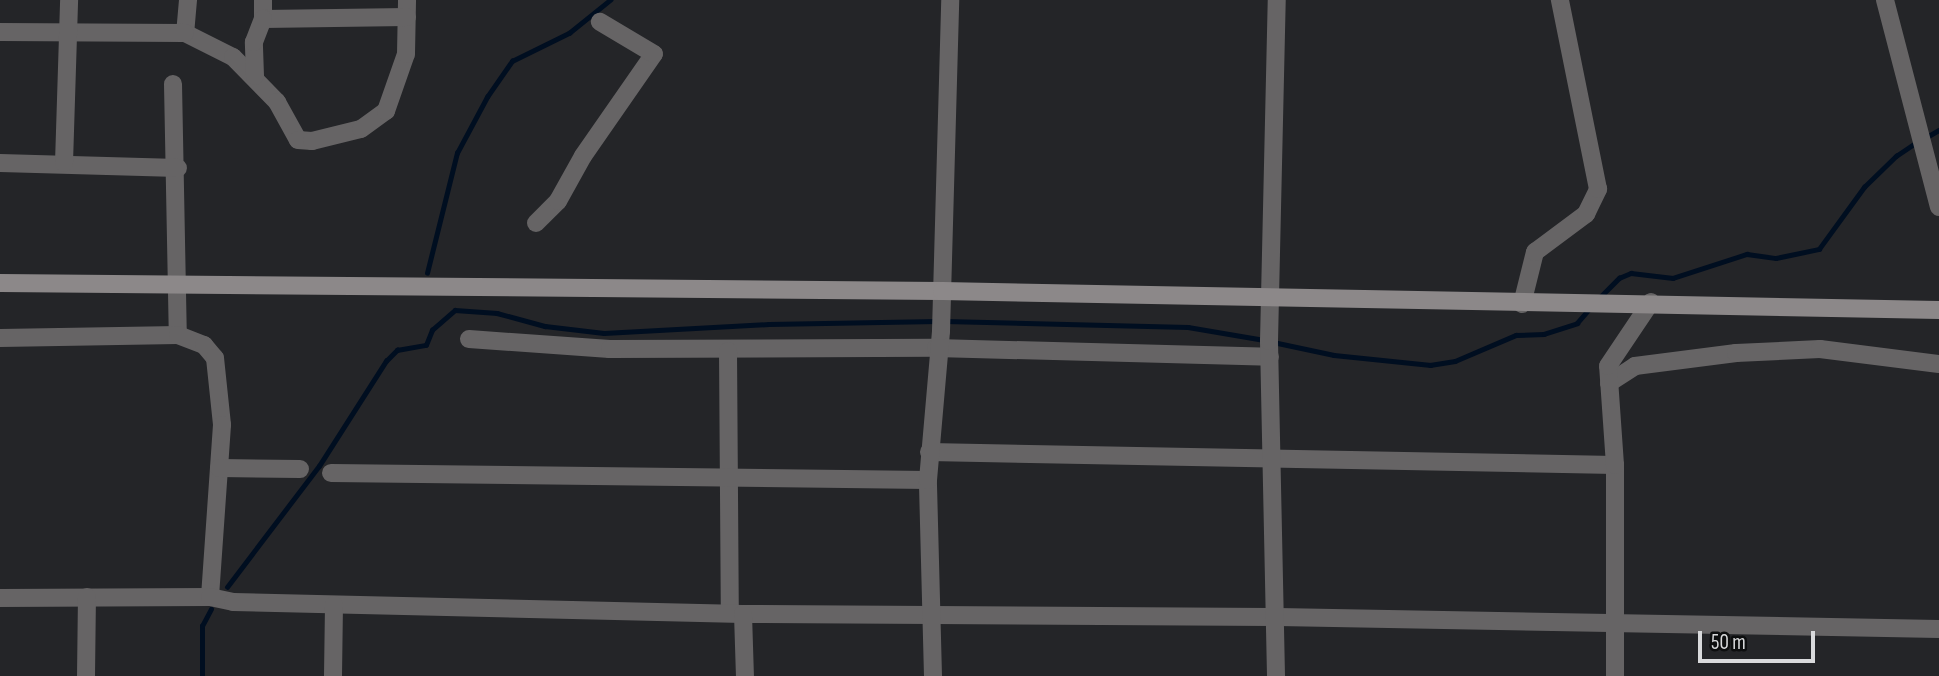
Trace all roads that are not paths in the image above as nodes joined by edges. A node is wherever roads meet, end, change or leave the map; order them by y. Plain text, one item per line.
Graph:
1 (69, 0) edge
2 (188, 0) edge
3 (263, 0) edge
4 (950, 0) edge
5 (1277, 0) edge
6 (1560, 0) edge
7 (1885, 0) edge
8 (407, 8) edge
9 (264, 19) junction
10 (600, 22) dead end
11 (0, 32) edge
12 (68, 33) junction
13 (185, 33) junction
14 (255, 76) junction
15 (173, 84) dead end
16 (0, 163) edge
17 (64, 163) junction
18 (178, 169) junction
19 (1939, 207) edge
20 (536, 223) dead end
21 (179, 282) junction
22 (0, 283) edge
23 (942, 291) junction
24 (1269, 297) junction
25 (1651, 303) junction
26 (1522, 304) junction
27 (1939, 310) edge
28 (178, 335) junction
29 (0, 338) edge
30 (469, 339) dead end
31 (936, 348) junction
32 (729, 351) junction
33 (1270, 358) junction
34 (1939, 364) edge
35 (1609, 383) junction
36 (929, 452) junction
37 (1270, 460) junction
38 (1615, 465) junction
39 (219, 468) junction
40 (300, 469) dead end
41 (331, 473) dead end
42 (730, 477) junction
43 (928, 480) junction
44 (87, 597) junction
45 (210, 597) junction
46 (0, 598) edge
47 (334, 605) junction
48 (736, 613) junction
49 (930, 615) junction
50 (1278, 617) junction
51 (1615, 621) junction
52 (1939, 629) edge
53 (86, 676) edge
54 (333, 676) edge
55 (746, 676) edge
56 (933, 676) edge
57 (1276, 676) edge
58 (1615, 676) edge

1 - 12 street
2 - 13 street
3 - 9 street
4 - 23 street
5 - 24 street
6 - 26 street
7 - 19 street
8 - 9 street
8 - 14 street
9 - 14 street
10 - 20 street
11 - 12 street
12 - 13 street
12 - 17 street
13 - 14 street
15 - 18 street
16 - 17 street
17 - 18 street
18 - 21 street
21 - 22 street
21 - 23 street
21 - 28 street
23 - 24 street
23 - 31 street
24 - 26 street
24 - 33 street
25 - 26 street
25 - 27 street
25 - 35 street
28 - 29 street
28 - 39 street
30 - 32 street
31 - 32 street
31 - 33 street
31 - 36 street
32 - 42 street
33 - 37 street
34 - 35 street
35 - 38 street
36 - 37 street
36 - 43 street
37 - 38 street
37 - 50 street
38 - 51 street
39 - 40 street
39 - 45 street
41 - 42 street
42 - 43 street
42 - 48 street
43 - 49 street
44 - 45 street
44 - 46 street
44 - 53 street
45 - 47 street
47 - 48 street
47 - 54 street
48 - 49 street
48 - 55 street
49 - 50 street
49 - 56 street
50 - 51 street
50 - 57 street
51 - 52 street
51 - 58 street

